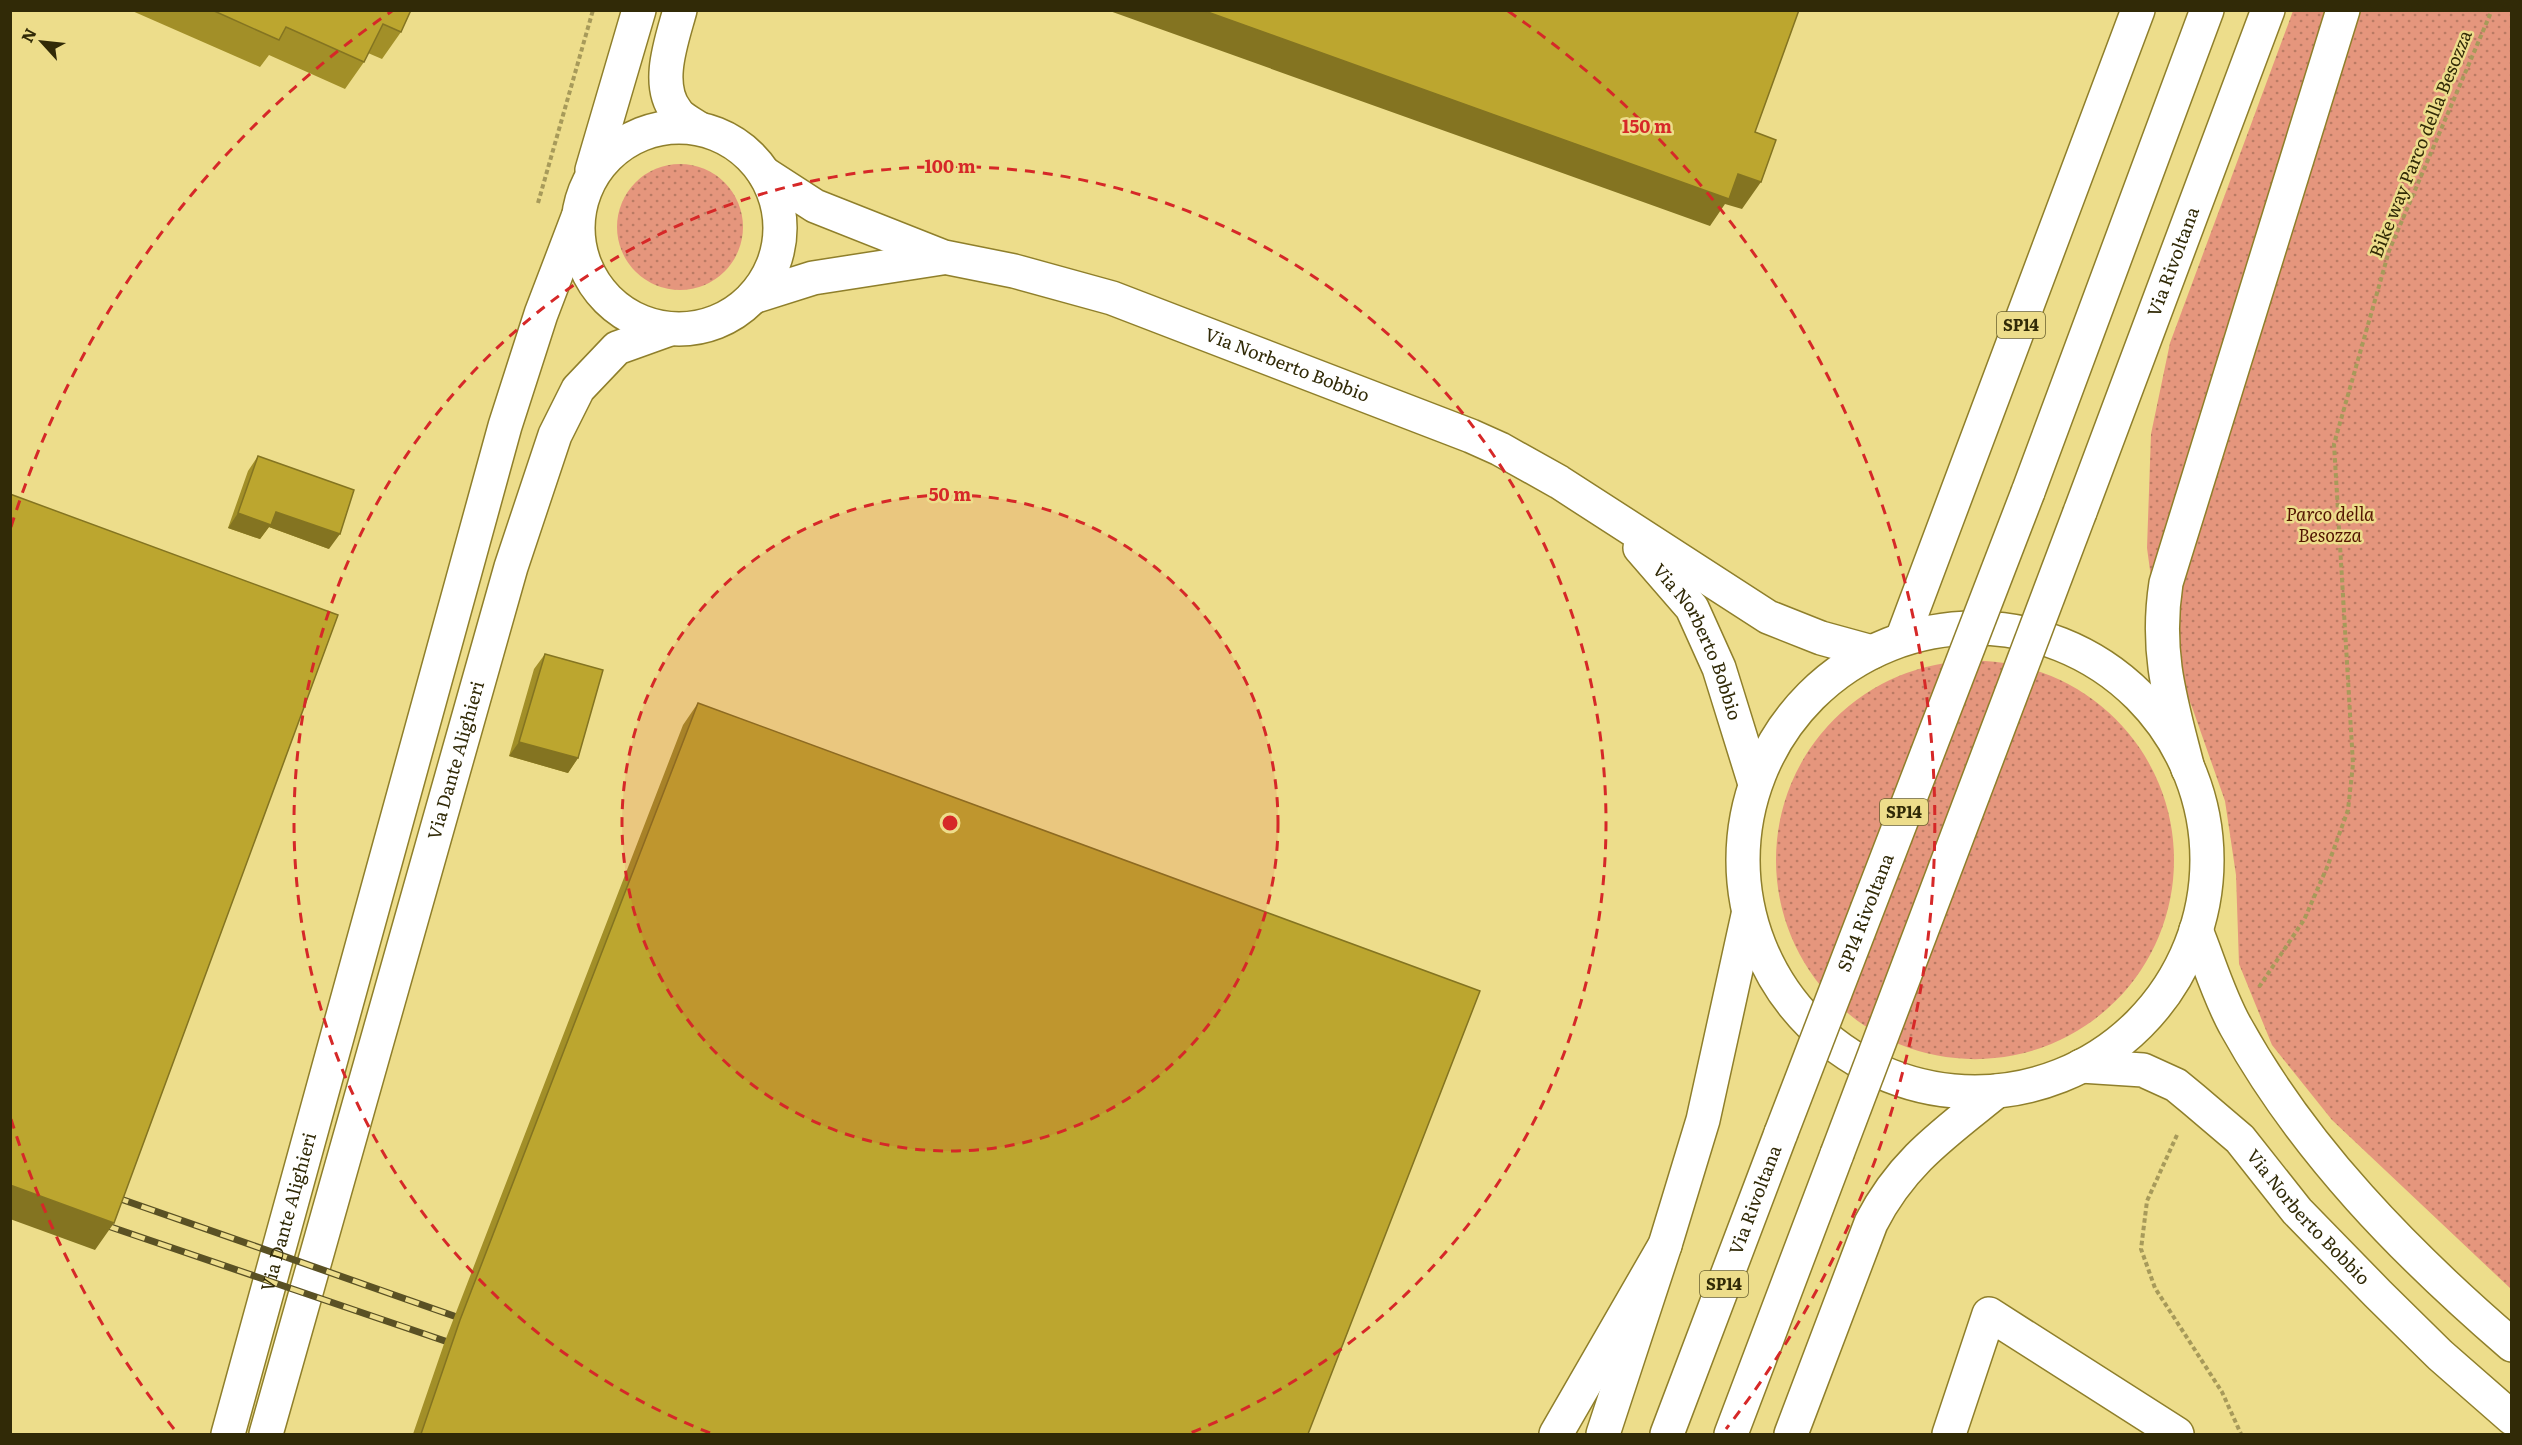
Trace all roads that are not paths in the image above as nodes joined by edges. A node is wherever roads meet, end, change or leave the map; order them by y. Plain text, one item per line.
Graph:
1 (639, 10) edge
2 (680, 10) edge
3 (2138, 10) edge
4 (2207, 10) edge
5 (2268, 10) edge
6 (2343, 10) edge
7 (698, 128) junction
8 (764, 173) junction
9 (582, 203) junction
10 (944, 257) junction
11 (753, 297) junction
12 (670, 329) junction
13 (1614, 517) junction
14 (470, 558) junction
15 (511, 567) junction
16 (1902, 639) junction
17 (1872, 652) junction
18 (2188, 770) junction
19 (1755, 784) junction
20 (1749, 912) junction
21 (2196, 930) junction
22 (362, 940) junction
23 (402, 953) junction
24 (2081, 1066) junction
25 (1997, 1091) junction
26 (1781, 1132) joint
27 (1665, 1245) junction
28 (262, 1312) junction
29 (297, 1321) junction
30 (2511, 1345) edge
31 (2511, 1418) edge
32 (228, 1434) edge
33 (266, 1434) edge
34 (1556, 1434) edge
35 (1603, 1434) edge
36 (1667, 1434) edge
37 (1731, 1434) edge
38 (1791, 1434) edge
39 (1949, 1434) edge
40 (2177, 1434) edge

1 - 9 main road, Via Dante Alighieri
2 - 7 main road
3 - 16 main road, SP14
4 - 26 main road, SP14 Rivoltana / SP14, bridge
5 - 37 main road, Via Rivoltana, bridge
6 - 18 main road
7 - 8 main road
7 - 9 main road
8 - 10 main road, Via Norberto Bobbio
8 - 11 main road
9 - 12 main road
9 - 14 main road, Via Dante Alighieri
10 - 11 main road, Via Norberto Bobbio
10 - 13 main road, Via Norberto Bobbio
11 - 12 main road
12 - 15 main road, Via Dante Alighieri
13 - 17 main road, Via Norberto Bobbio
13 - 19 main road, Via Norberto Bobbio
14 - 15 main road
14 - 22 main road, Via Dante Alighieri
15 - 23 main road, Via Dante Alighieri
16 - 17 main road, Via Norberto Bobbio
16 - 18 main road, Via Norberto Bobbio
17 - 19 main road, Via Norberto Bobbio
18 - 21 main road, Via Norberto Bobbio
19 - 20 main road, Via Norberto Bobbio
20 - 25 main road, Via Norberto Bobbio
20 - 27 main road
21 - 24 main road, Via Norberto Bobbio
21 - 30 main road
22 - 23 main road
22 - 28 main road, Via Dante Alighieri
23 - 29 main road, Via Dante Alighieri
24 - 25 main road, Via Norberto Bobbio
24 - 31 main road, Via Norberto Bobbio
25 - 38 main road
26 - 36 main road, Via Rivoltana / SP14
27 - 34 main road
27 - 35 main road
28 - 29 main road, Via Dante Alighieri
28 - 32 main road, Via Dante Alighieri
29 - 33 main road, Via Dante Alighieri
39 - 40 main road

